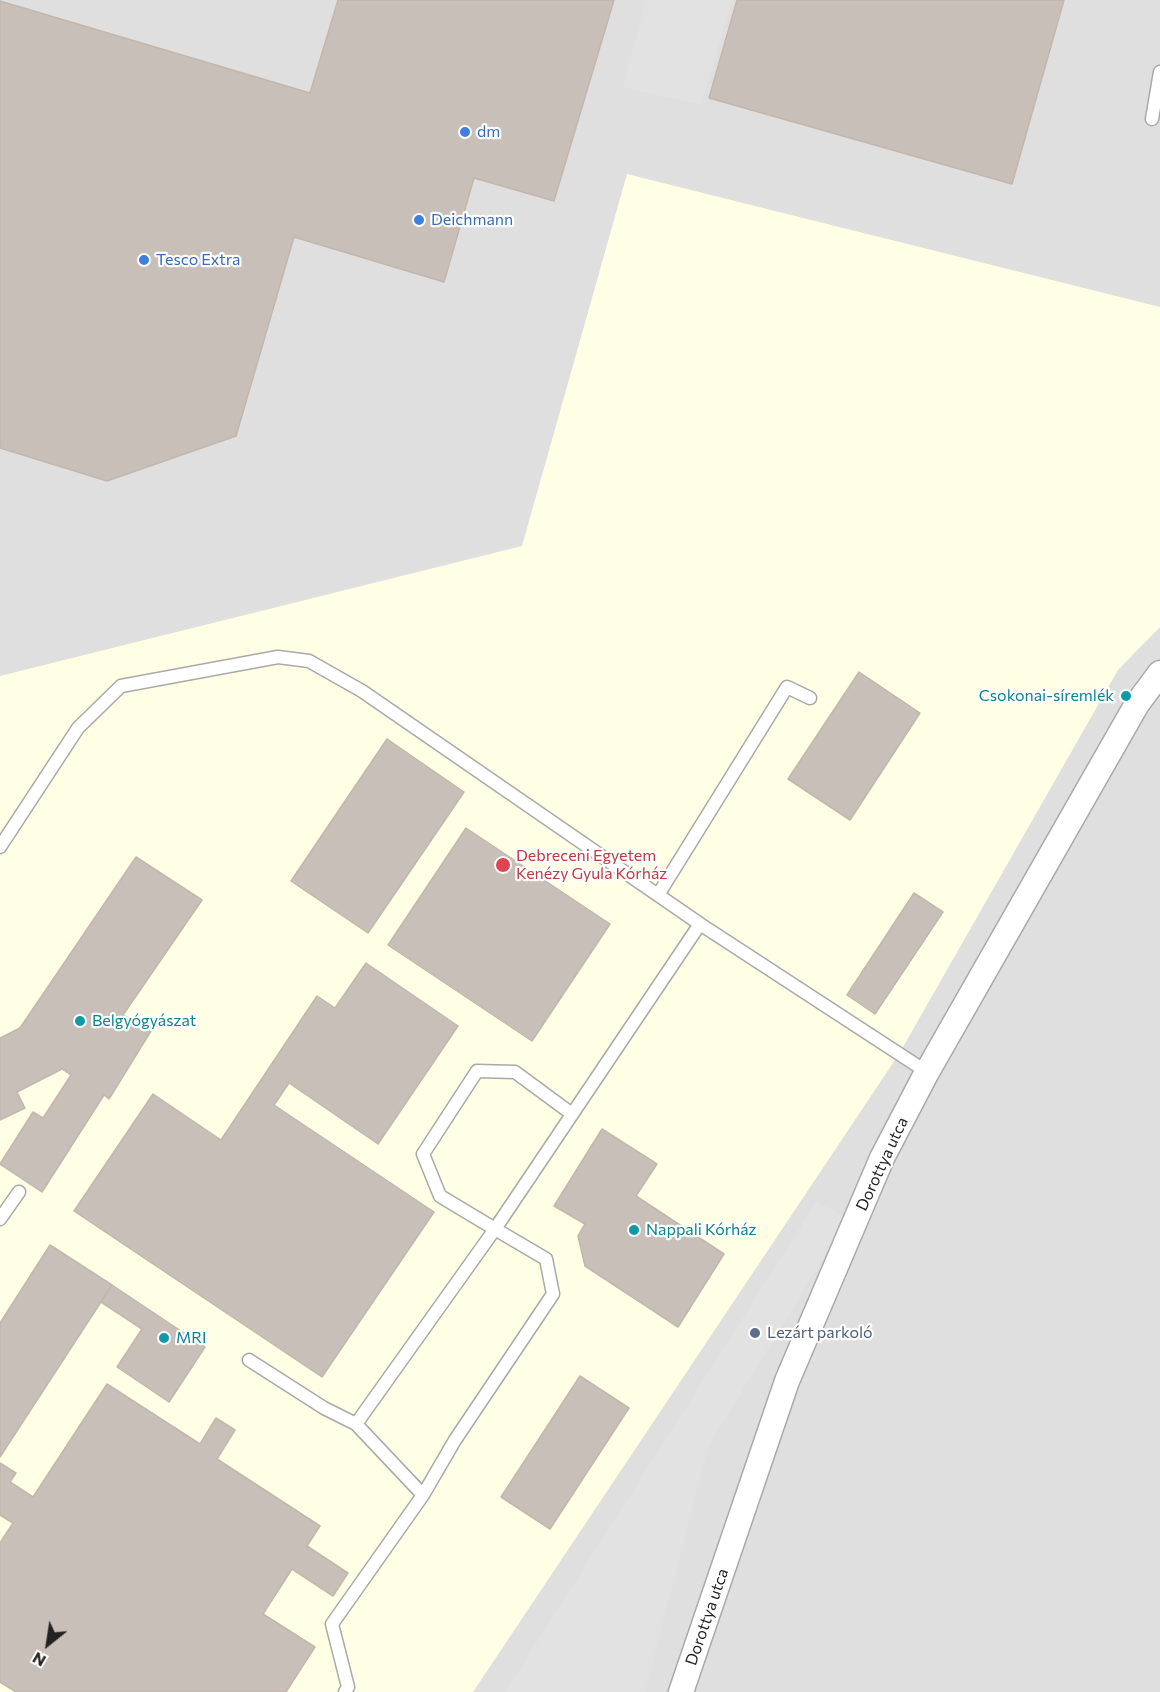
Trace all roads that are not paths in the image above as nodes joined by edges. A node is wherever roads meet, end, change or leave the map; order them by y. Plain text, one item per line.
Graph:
1 (1160, 72) edge
2 (1152, 119) dead end
3 (1160, 674) edge
4 (810, 699) dead end
5 (0, 847) edge
6 (658, 895) junction
7 (700, 924) junction
8 (927, 1072) junction
9 (572, 1114) junction
10 (19, 1192) dead end
11 (0, 1219) edge
12 (495, 1229) junction
13 (249, 1360) dead end
14 (356, 1424) junction
15 (423, 1495) junction
16 (345, 1692) edge
17 (681, 1692) edge

1 - 2 lane
3 - 8 street, Dorottya utca
4 - 6 lane
5 - 6 lane
6 - 7 lane
7 - 8 lane
7 - 9 lane
8 - 17 street, Dorottya utca
9 - 12 lane
9 - 12 lane
10 - 11 lane
12 - 14 lane
12 - 15 lane
13 - 14 lane
14 - 15 lane
15 - 16 lane

